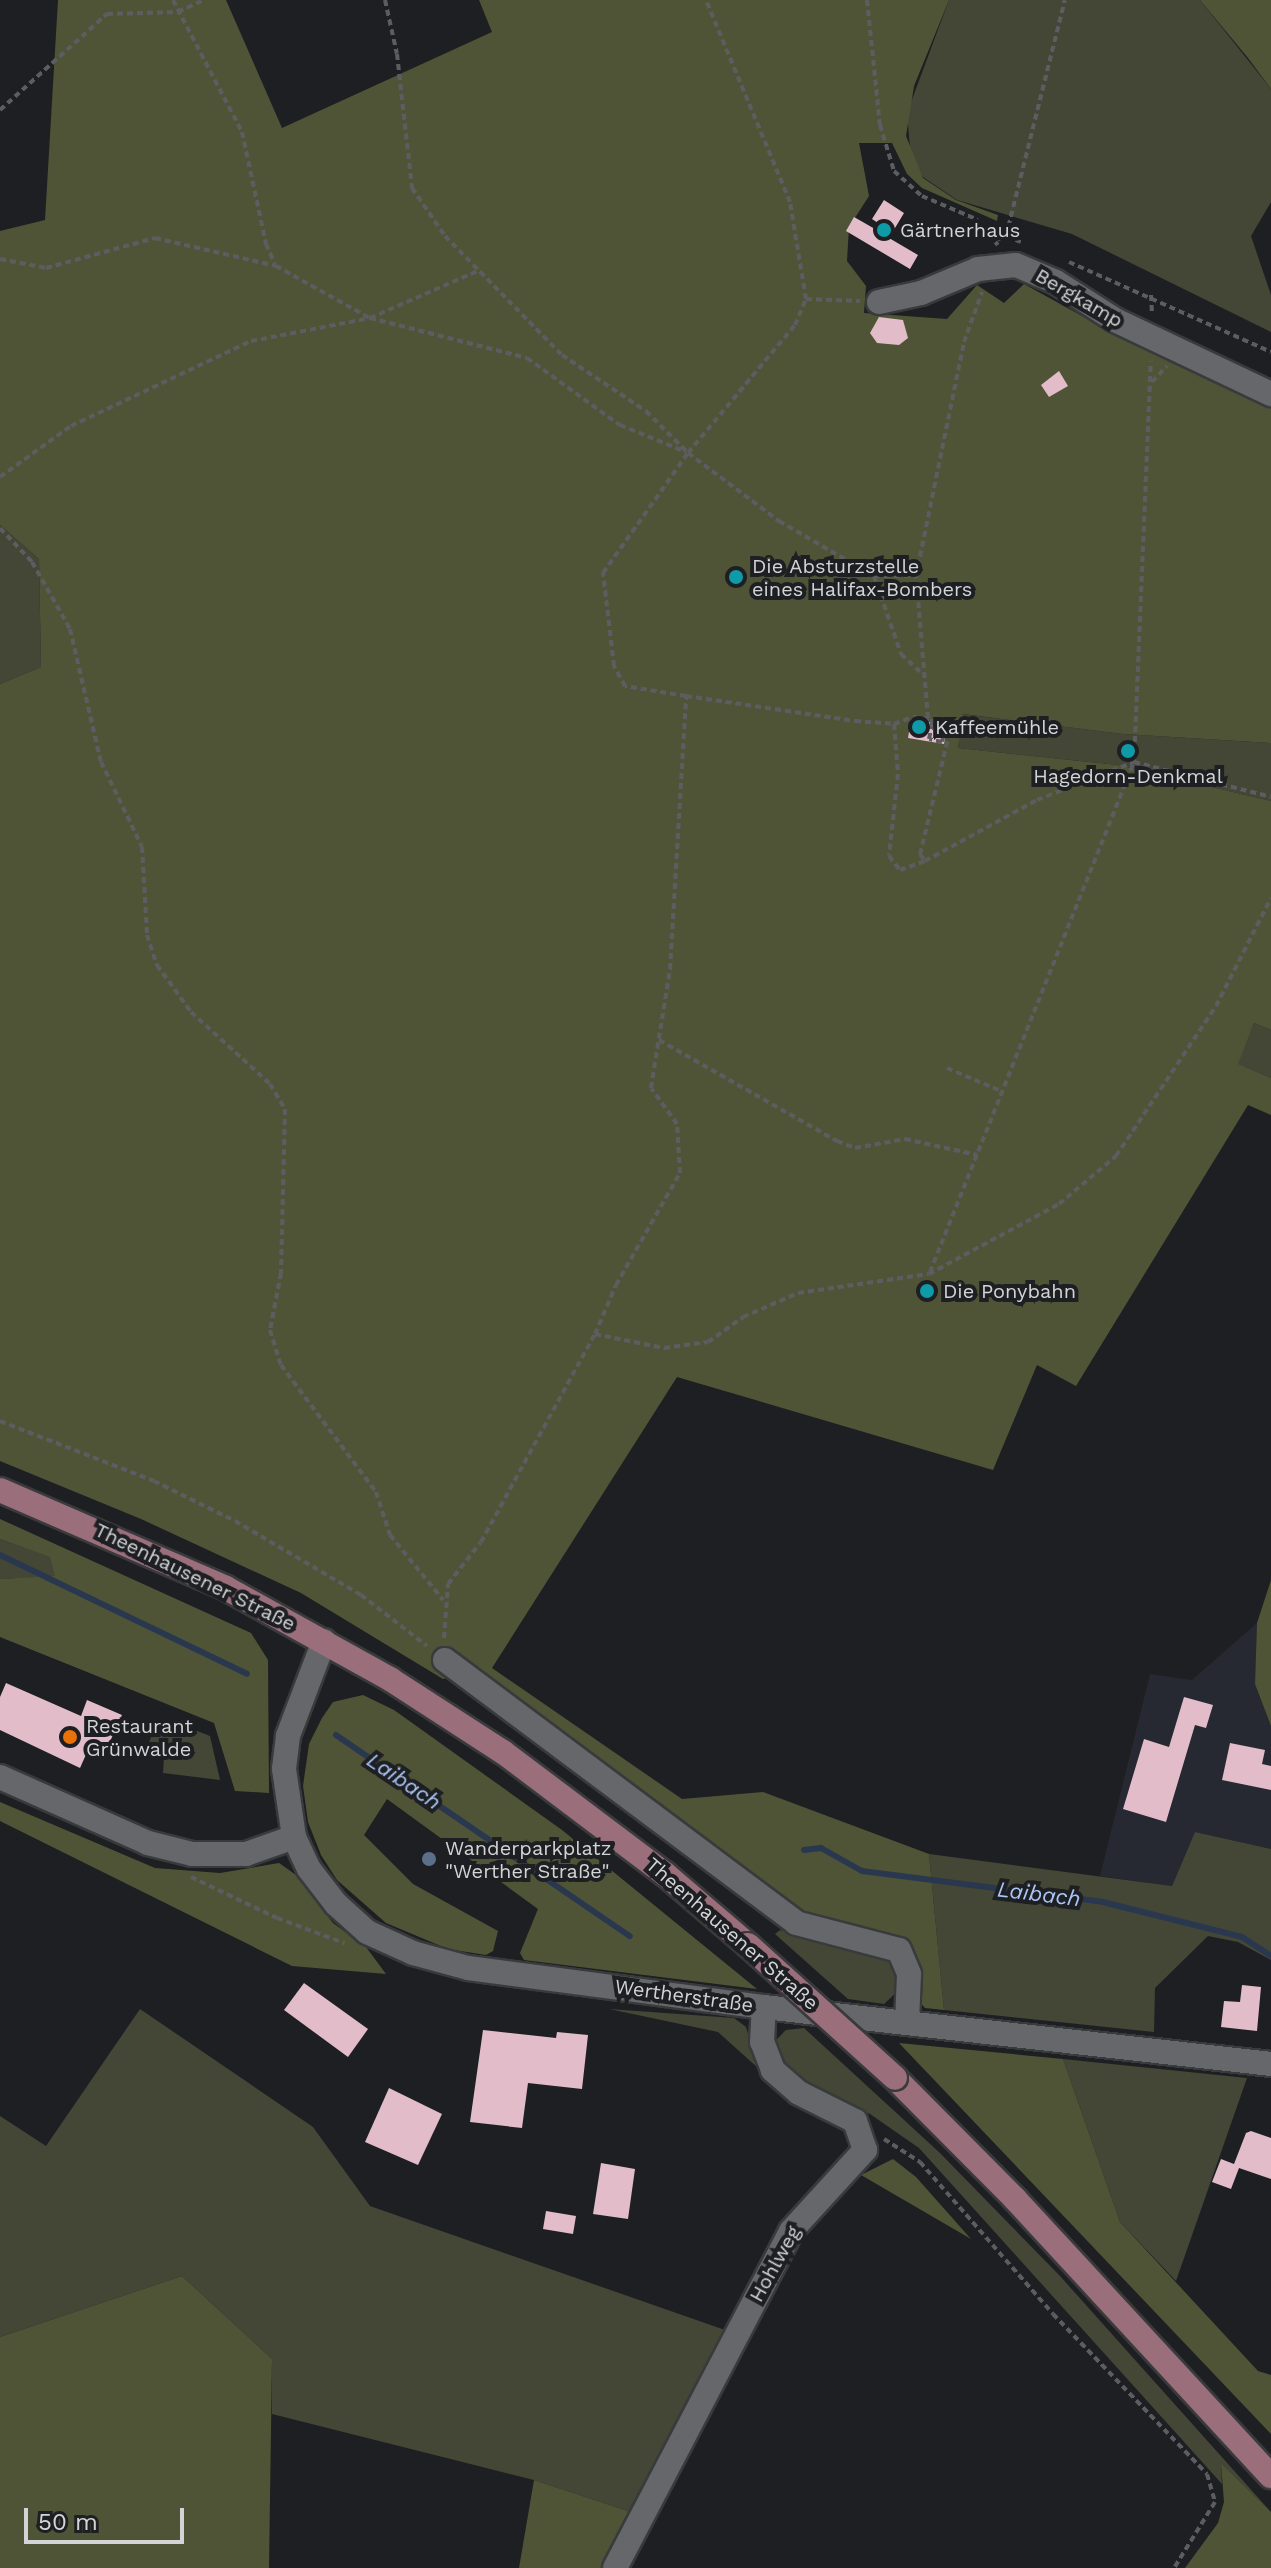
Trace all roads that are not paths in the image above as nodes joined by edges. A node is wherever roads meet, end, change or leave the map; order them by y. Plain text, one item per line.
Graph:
1 (879, 302) road end
2 (1271, 394) edge
3 (0, 1490) edge
4 (324, 1641) junction
5 (445, 1660) road end
6 (0, 1777) edge
7 (294, 1837) junction
8 (764, 2007) junction
9 (907, 2021) junction
10 (1271, 2064) edge
11 (1271, 2476) edge
12 (615, 2568) edge

1 - 2 street, Bergkamp
3 - 4 main road, Theenhausener Straße
4 - 7 street, Wertherstraße
4 - 11 main road, Theenhausener Straße, bridge
5 - 9 street
6 - 7 street
7 - 8 street, Wertherstraße
8 - 9 street, Wertherstraße
8 - 12 street, Hohlweg
9 - 10 street, Wertherstraße

